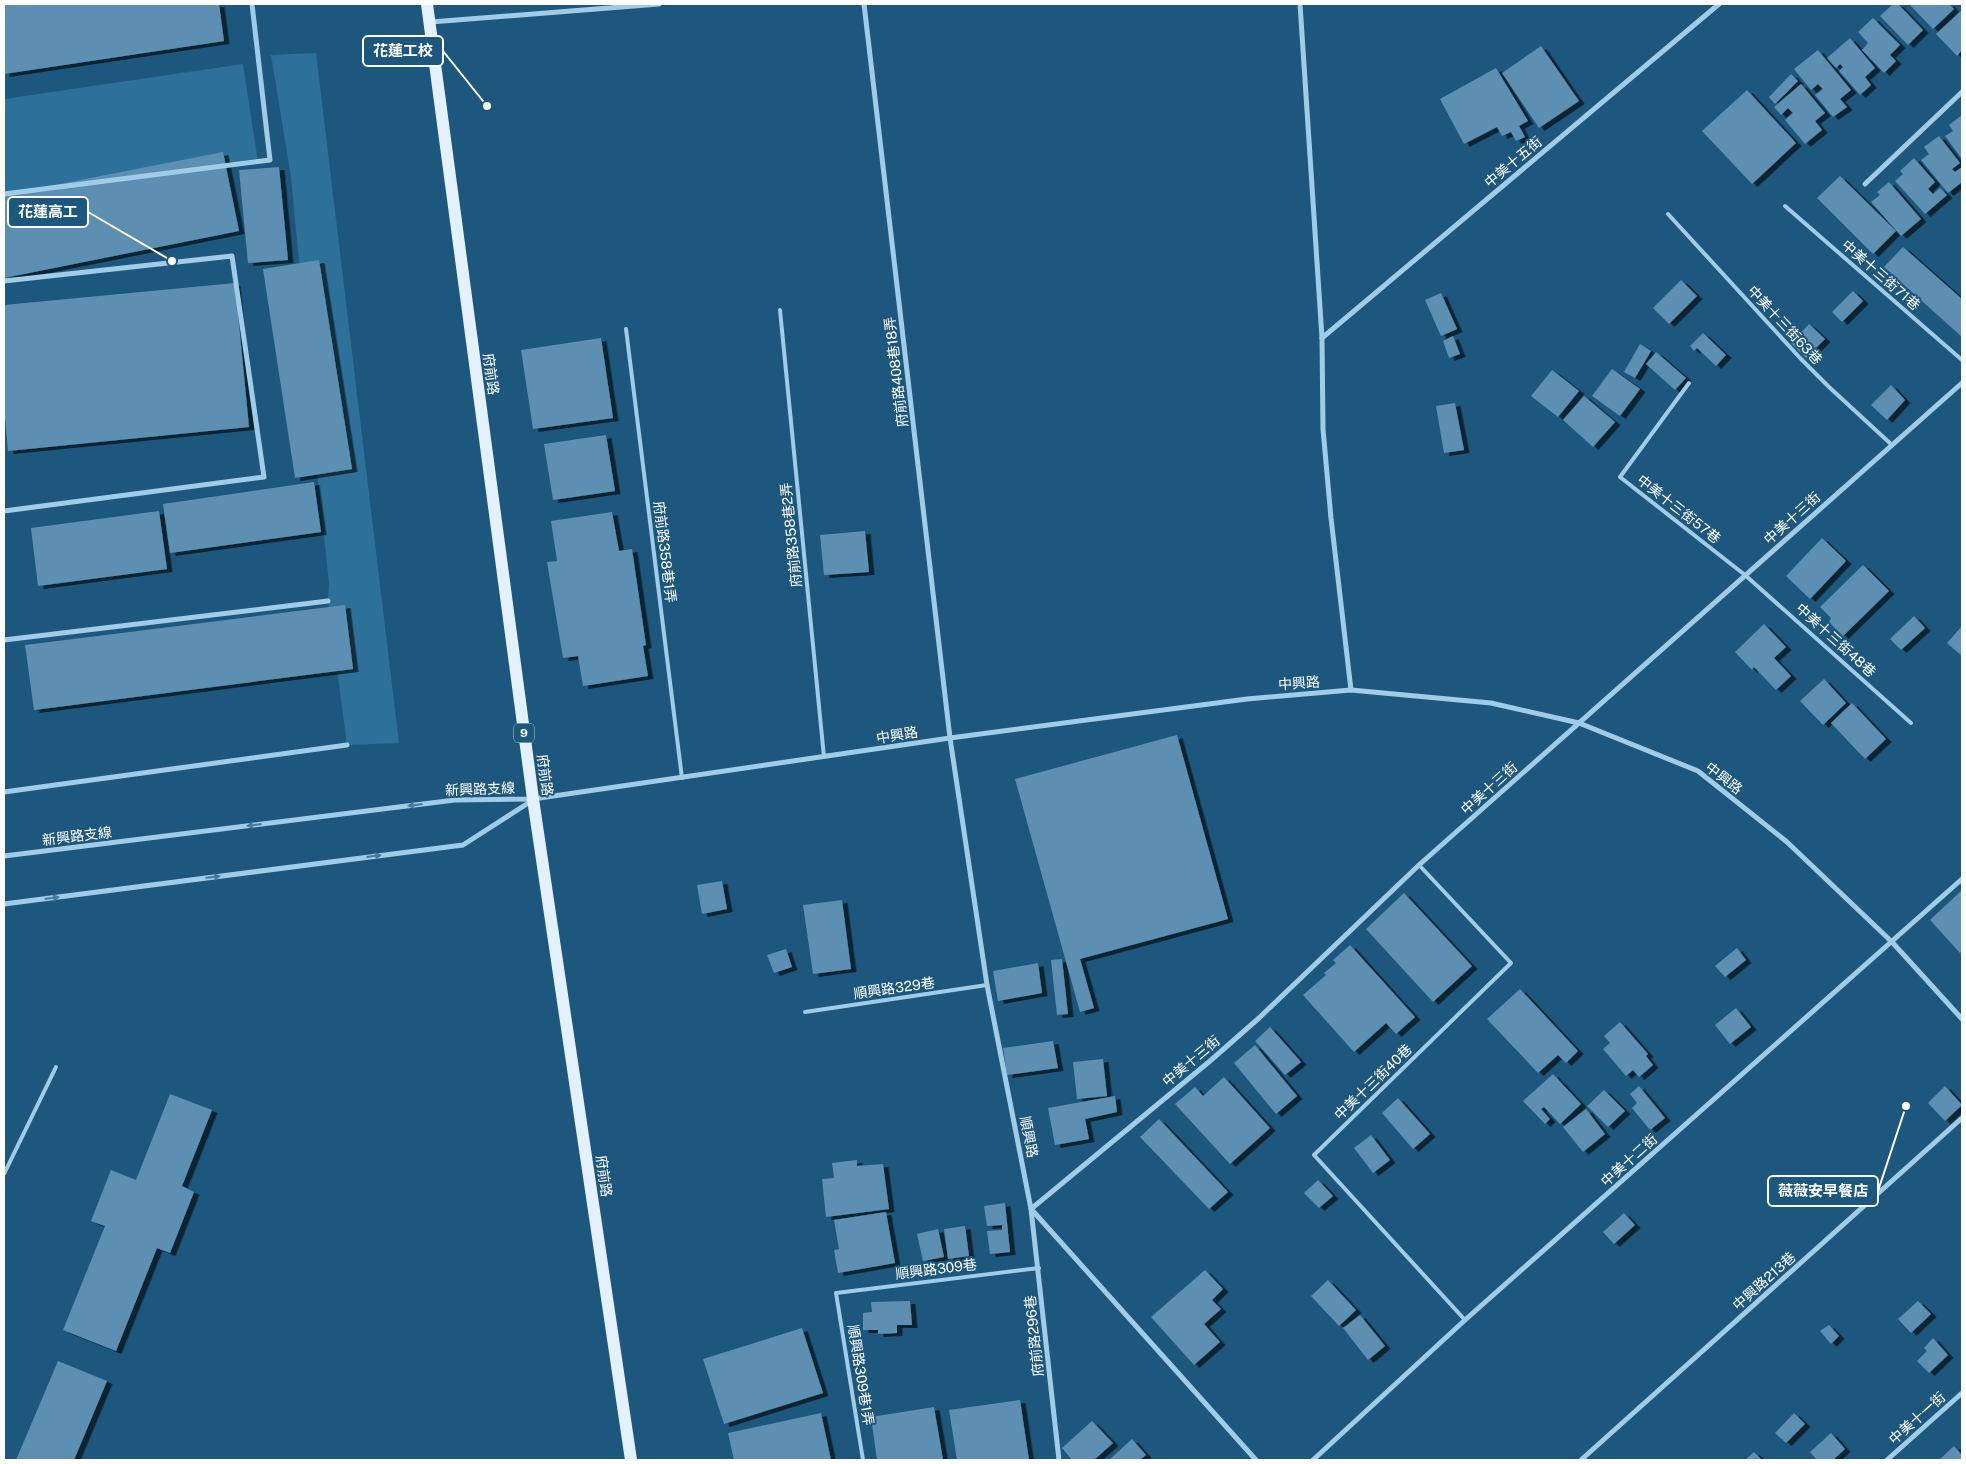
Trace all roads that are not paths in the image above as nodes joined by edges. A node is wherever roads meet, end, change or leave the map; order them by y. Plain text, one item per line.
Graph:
1 (252, 4) edge
2 (427, 4) edge
3 (659, 4) edge
4 (864, 4) edge
5 (1300, 4) edge
6 (1718, 4) edge
7 (429, 22) junction
8 (1962, 92) edge
9 (1865, 184) dead end
10 (4, 194) edge
11 (1785, 206) dead end
12 (1668, 214) dead end
13 (4, 281) edge
14 (780, 310) dead end
15 (626, 329) dead end
16 (1322, 338) junction
17 (1962, 360) edge
18 (1962, 382) edge
19 (1689, 383) dead end
20 (1892, 445) junction
21 (4, 511) edge
22 (1745, 575) junction
23 (328, 601) dead end
24 (4, 640) edge
25 (1351, 690) junction
26 (1579, 723) junction
27 (1911, 723) dead end
28 (950, 738) junction
29 (347, 744) dead end
30 (824, 757) junction
31 (682, 778) junction
32 (4, 792) edge
33 (533, 800) junction
34 (4, 856) edge
35 (1418, 865) junction
36 (1962, 879) edge
37 (4, 904) edge
38 (1892, 942) junction
39 (987, 985) junction
40 (805, 1012) dead end
41 (1962, 1020) edge
42 (56, 1067) dead end
43 (1962, 1118) edge
44 (4, 1174) edge
45 (1031, 1209) junction
46 (1039, 1268) junction
47 (836, 1293) joint
48 (1465, 1320) junction
49 (1962, 1393) edge
50 (632, 1460) edge
51 (864, 1460) edge
52 (1059, 1460) edge
53 (1256, 1460) edge
54 (1313, 1460) edge
55 (1581, 1460) edge
56 (1887, 1460) edge

1 - 10 street
2 - 7 main road, 府前路 / 9
3 - 7 street
4 - 28 street, 府前路408巷18弄
5 - 16 street
6 - 16 street, 中美十五街
7 - 33 main road, 府前路 / 9
8 - 9 street
11 - 17 lane, 中美十三街71巷
12 - 20 lane, 中美十三街63巷
13 - 21 street
14 - 30 lane, 府前路358巷2弄
15 - 31 lane, 府前路358巷1弄
16 - 25 street
18 - 20 street, 中美十三街
19 - 22 lane, 中美十三街57巷
20 - 22 street, 中美十三街
22 - 26 street, 中美十三街
22 - 27 lane, 中美十三街48巷
23 - 24 street
25 - 26 street, 中興路
25 - 28 street, 中興路
26 - 35 street, 中美十三街
26 - 38 street, 中興路
28 - 30 street, 中興路
28 - 39 street, 順興路
29 - 32 street
30 - 31 street, 中興路
31 - 33 street, 中興路
33 -> 34 street, 新興路支線
37 -> 33 street, 新興路支線
33 - 50 main road, 府前路 / 9
35 - 45 street, 中美十三街
35 - 48 lane, 中美十三街40巷
36 - 38 street, 中美十二街
38 - 41 street, 中興路
38 - 48 street, 中美十二街
39 - 40 lane, 順興路329巷
39 - 45 street, 順興路
42 - 44 lane
43 - 55 street, 中興路213巷
45 - 46 street, 府前路296巷
45 - 53 street
46 - 47 lane, 順興路309巷
46 - 52 street, 府前路296巷
47 - 51 lane, 順興路309巷1弄
48 - 54 street, 中美十二街
49 - 56 street, 中美十一街

